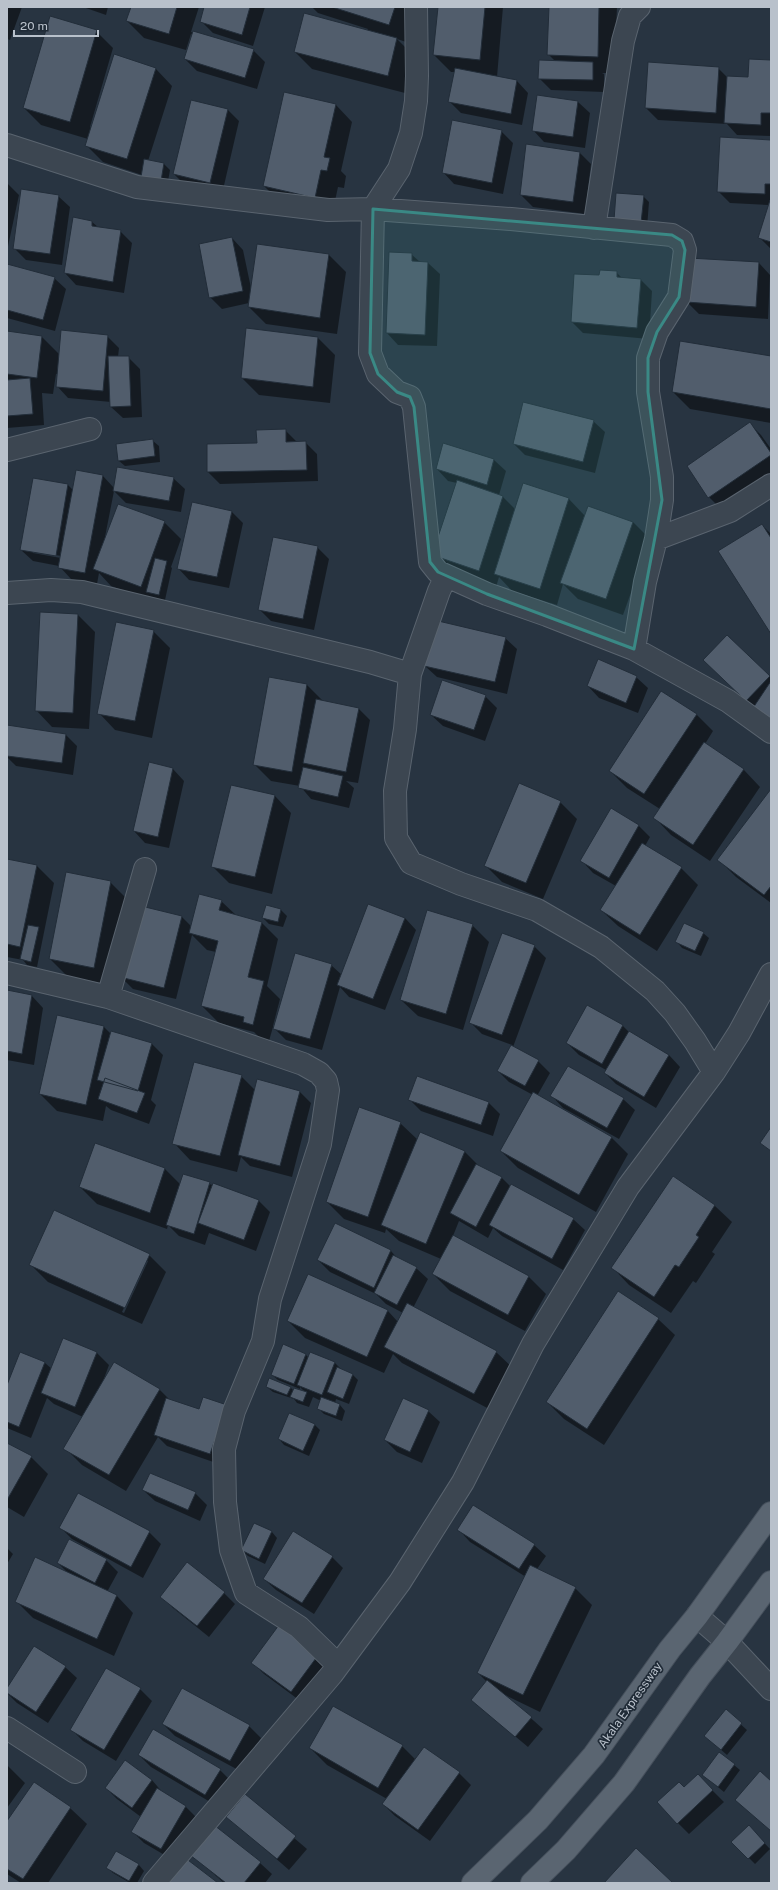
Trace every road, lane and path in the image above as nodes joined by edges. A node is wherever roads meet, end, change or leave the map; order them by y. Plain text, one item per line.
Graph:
1 (416, 7) edge
2 (640, 7) edge
3 (7, 145) edge
4 (373, 209) junction
5 (594, 228) junction
6 (90, 429) dead end
7 (7, 450) edge
8 (771, 485) edge
9 (656, 539) junction
10 (446, 576) junction
11 (7, 592) edge
12 (634, 649) junction
13 (410, 674) junction
14 (771, 732) edge
15 (145, 869) dead end
16 (7, 973) edge
17 (771, 974) edge
18 (108, 997) junction
19 (714, 1072) junction
20 (771, 1513) edge
21 (771, 1582) edge
22 (697, 1616) junction
23 (727, 1642) junction
24 (338, 1665) junction
25 (771, 1689) edge
26 (7, 1728) edge
27 (75, 1772) dead end
28 (154, 1883) edge
29 (473, 1883) edge
30 (532, 1883) edge

1 - 4 street
2 - 5 street
3 - 4 street
4 - 5 street
4 - 10 street
5 - 9 street
6 - 7 street
8 - 9 street
9 - 12 street
10 - 12 street
10 - 13 street
11 - 13 street
12 - 14 street
13 - 19 street
15 - 18 street
16 - 18 street
17 - 19 street
18 - 24 street
19 - 24 street
20 - 22 main road, Akala Expressway
21 - 23 main road
22 - 23 street
22 - 29 main road, Akala Expressway
23 - 25 street
23 - 30 main road
24 - 28 street
26 - 27 street

